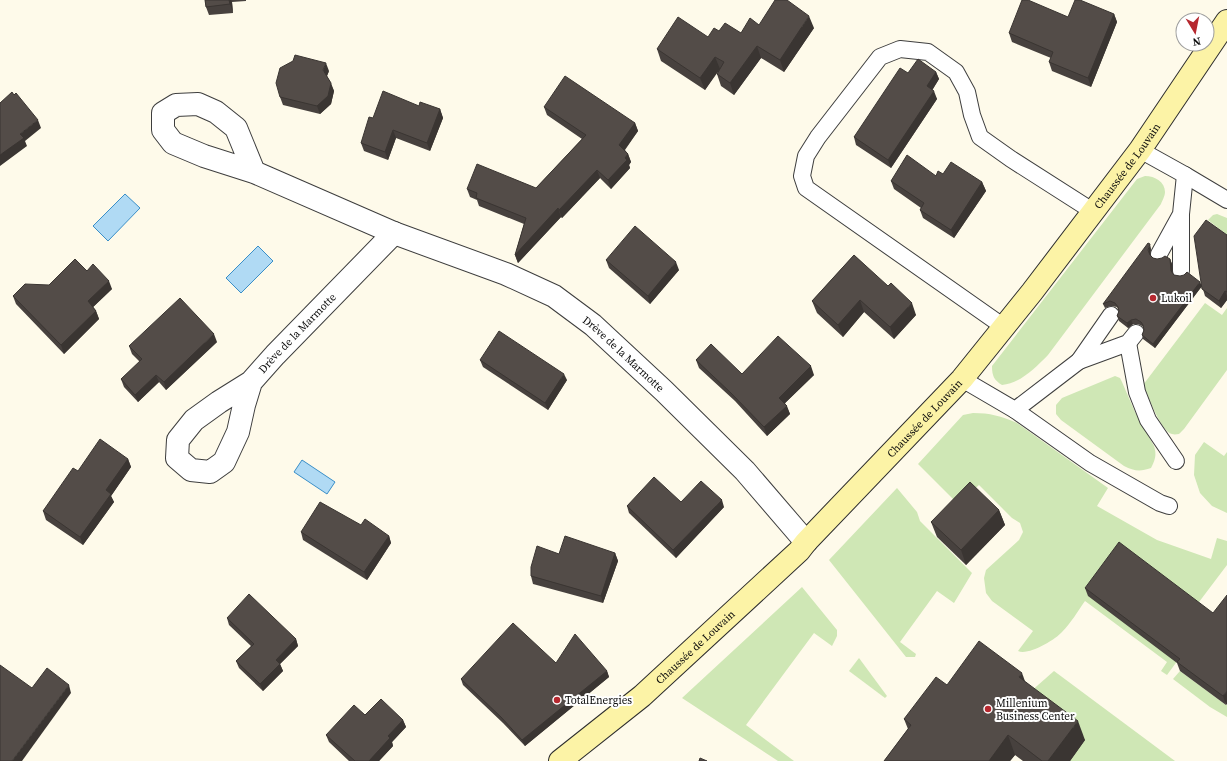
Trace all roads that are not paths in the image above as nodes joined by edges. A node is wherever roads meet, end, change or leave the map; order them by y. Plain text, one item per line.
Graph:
1 (1227, 21) edge
2 (1140, 150) junction
3 (254, 172) dead end
4 (1185, 175) junction
5 (1227, 200) edge
6 (1094, 212) junction
7 (1180, 214) junction
8 (394, 233) junction
9 (1159, 254) dead end
10 (1181, 271) dead end
11 (1111, 315) dead end
12 (1004, 327) junction
13 (1079, 361) junction
14 (962, 379) junction
15 (251, 382) dead end
16 (1015, 410) junction
17 (1176, 461) dead end
18 (1169, 506) dead end
19 (806, 542) junction
20 (560, 761) edge

1 - 2 main road, Chaussée de Louvain
2 - 4 lane
2 - 6 main road, Chaussée de Louvain
3 - 8 street, Drève de la Marmotte
4 - 5 lane
4 - 7 lane
6 - 12 main road, Chaussée de Louvain
6 - 12 lane
7 - 9 lane
7 - 10 lane
8 - 15 street, Drève de la Marmotte
8 - 19 street, Drève de la Marmotte
11 - 13 lane
12 - 14 main road, Chaussée de Louvain
13 - 16 lane
13 - 17 lane
14 - 16 lane
14 - 19 main road, Chaussée de Louvain
16 - 18 lane
19 - 20 main road, Chaussée de Louvain

